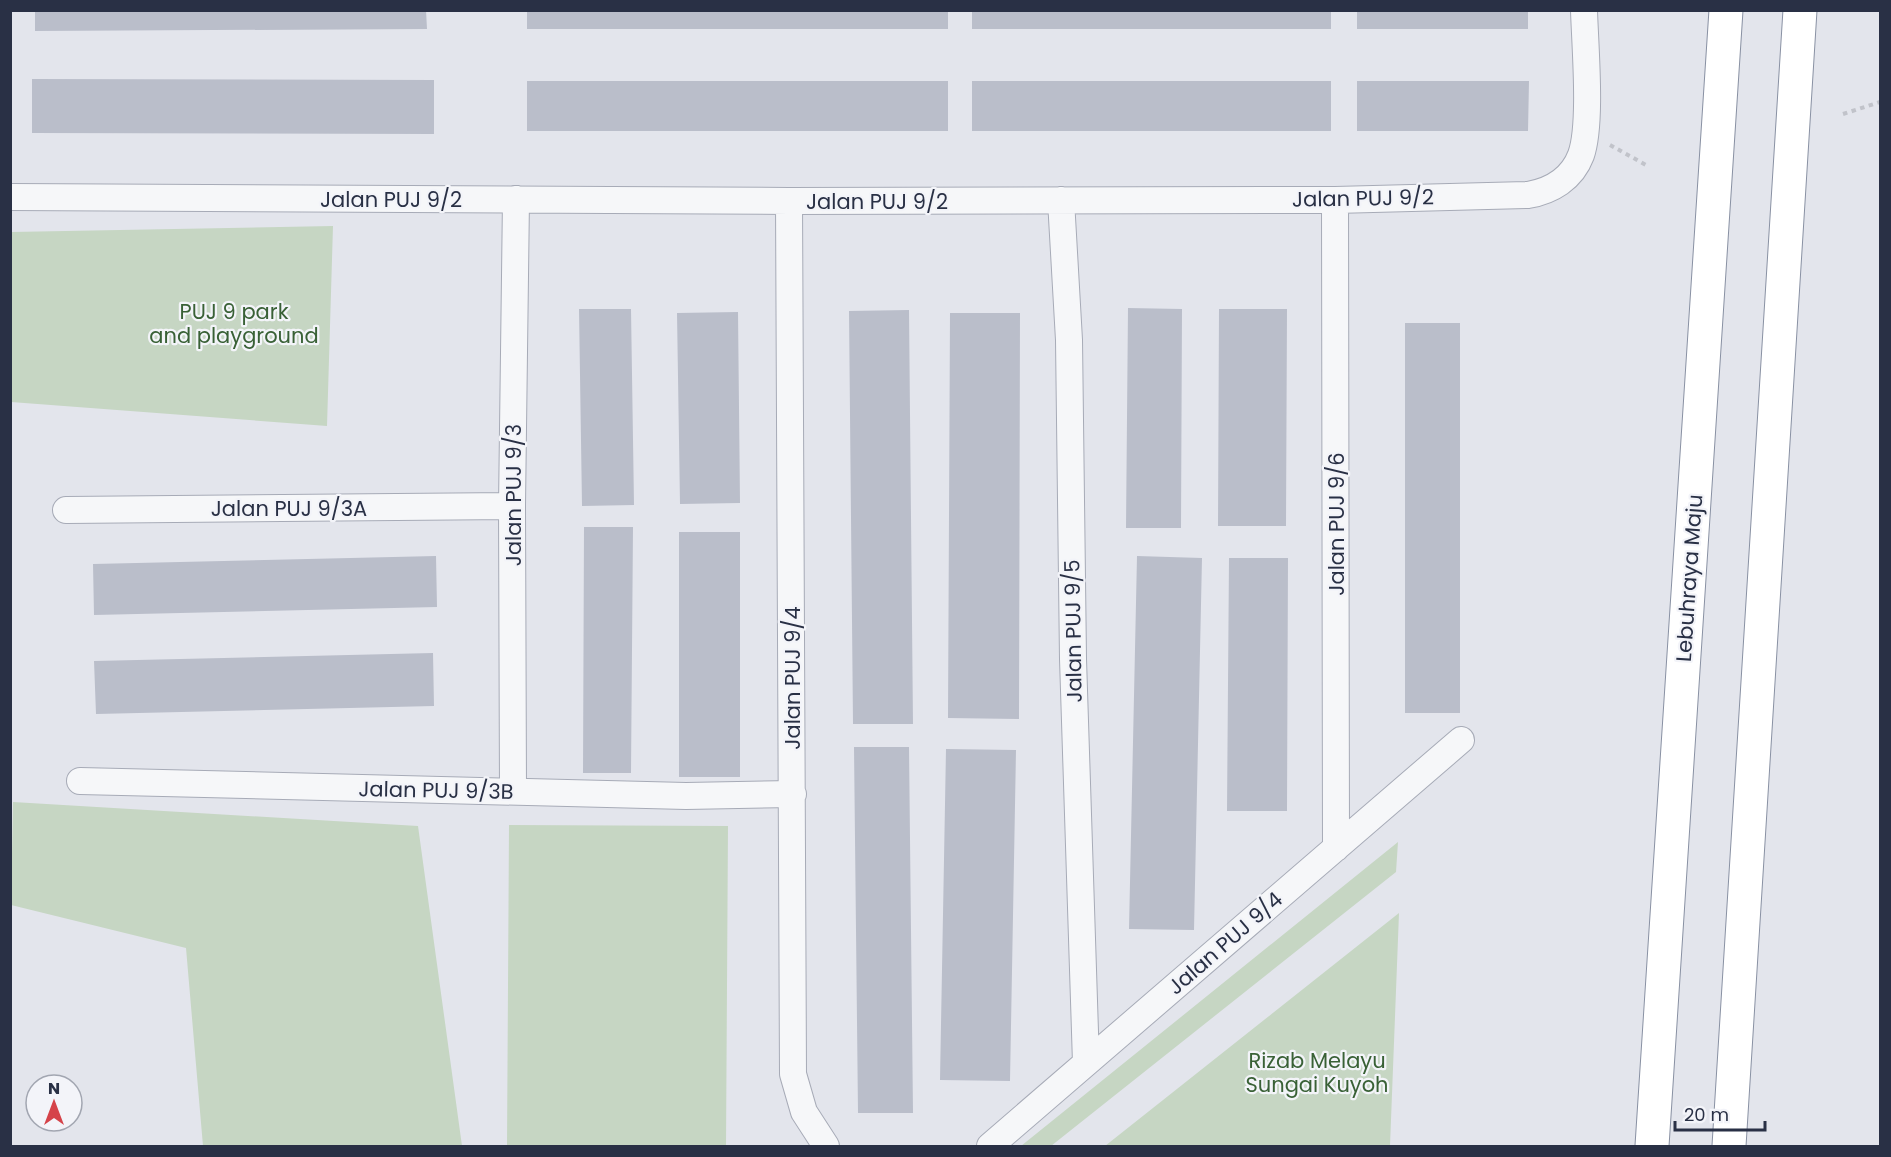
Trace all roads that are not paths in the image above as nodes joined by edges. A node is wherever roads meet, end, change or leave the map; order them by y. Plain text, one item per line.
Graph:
1 (1584, 10) edge
2 (1726, 10) edge
3 (1800, 10) edge
4 (10, 197) edge
5 (516, 199) junction
6 (1061, 200) junction
7 (1335, 200) junction
8 (789, 201) junction
9 (512, 506) junction
10 (66, 510) dead end
11 (1461, 740) dead end
12 (80, 781) dead end
13 (513, 791) junction
14 (793, 794) junction
15 (1336, 848) junction
16 (1086, 1063) junction
17 (826, 1146) edge
18 (990, 1146) edge
19 (1652, 1146) edge
20 (1729, 1146) edge

1 - 7 street, Jalan PUJ 9/2
2 - 19 highway, Lebuhraya Maju
3 - 20 highway
4 - 5 street, Jalan PUJ 9/2
5 - 8 street, Jalan PUJ 9/2
5 - 9 street, Jalan PUJ 9/3
6 - 7 street, Jalan PUJ 9/2
6 - 8 street, Jalan PUJ 9/2
6 - 16 street, Jalan PUJ 9/5
7 - 15 street, Jalan PUJ 9/6
8 - 14 street, Jalan PUJ 9/4
9 - 10 street, Jalan PUJ 9/3A
9 - 13 street, Jalan PUJ 9/3
11 - 15 street, Jalan PUJ 9/4
12 - 13 street, Jalan PUJ 9/3B
13 - 14 street, Jalan PUJ 9/3B
14 - 17 street, Jalan PUJ 9/4
15 - 16 street, Jalan PUJ 9/4
16 - 18 street, Jalan PUJ 9/4

